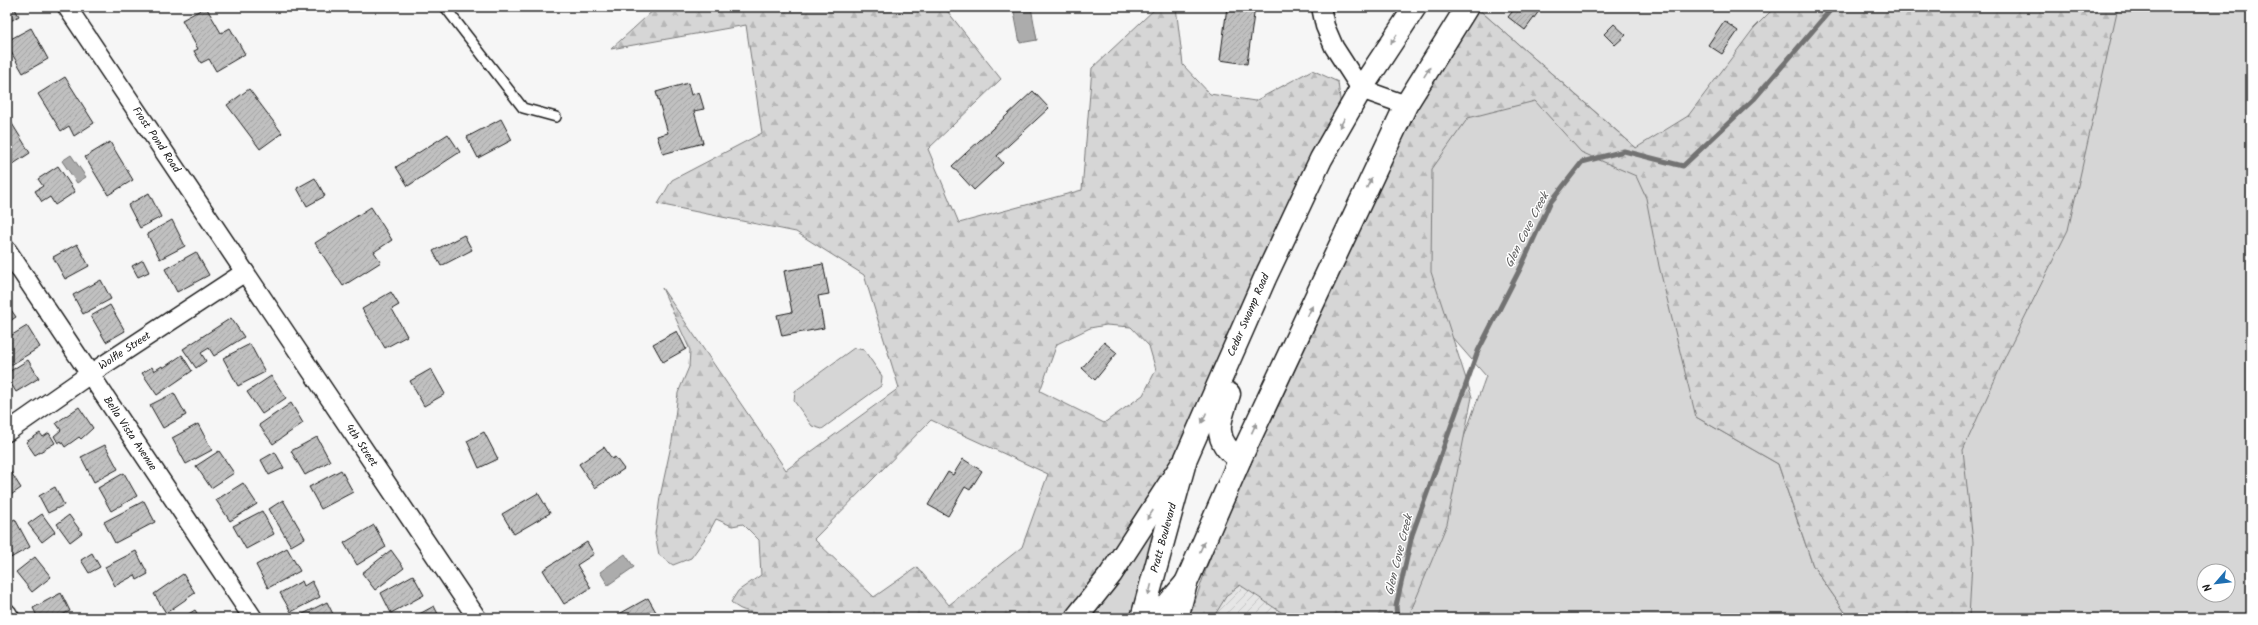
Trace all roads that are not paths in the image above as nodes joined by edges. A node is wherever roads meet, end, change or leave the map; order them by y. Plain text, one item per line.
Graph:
1 (67, 7) edge
2 (445, 7) edge
3 (1321, 7) edge
4 (1415, 7) edge
5 (1467, 7) edge
6 (1361, 89) junction
7 (1406, 105) junction
8 (556, 117) dead end
9 (7, 250) edge
10 (1276, 257) junction
11 (245, 272) junction
12 (90, 374) junction
13 (7, 432) edge
14 (1186, 458) junction
15 (1240, 459) junction
16 (1186, 583) junction
17 (7, 613) edge
18 (10, 618) edge
19 (253, 618) edge
20 (477, 618) edge
21 (1076, 618) edge
22 (1142, 618) edge
23 (1156, 618) edge
24 (1177, 618) edge

1 - 11 street, Frost Pond Road
2 - 8 lane
3 - 6 street
4 -> 6 main road, Cedar Swamp Road
7 -> 5 main road
6 - 7 street
6 -> 10 main road, Cedar Swamp Road
15 -> 7 main road
9 - 12 street, Bella Vista Avenue
10 -> 14 main road, Cedar Swamp Road
10 - 15 main road
11 - 12 street, Wolfle Street
11 - 20 street, 4th Street
12 - 13 street, Wolfle Street
12 - 19 street, Bella Vista Avenue
14 -> 21 main road, Cedar Swamp Road
14 -> 22 main road, Pratt Boulevard
16 -> 15 main road
16 - 23 main road
16 - 24 main road
17 - 18 street

